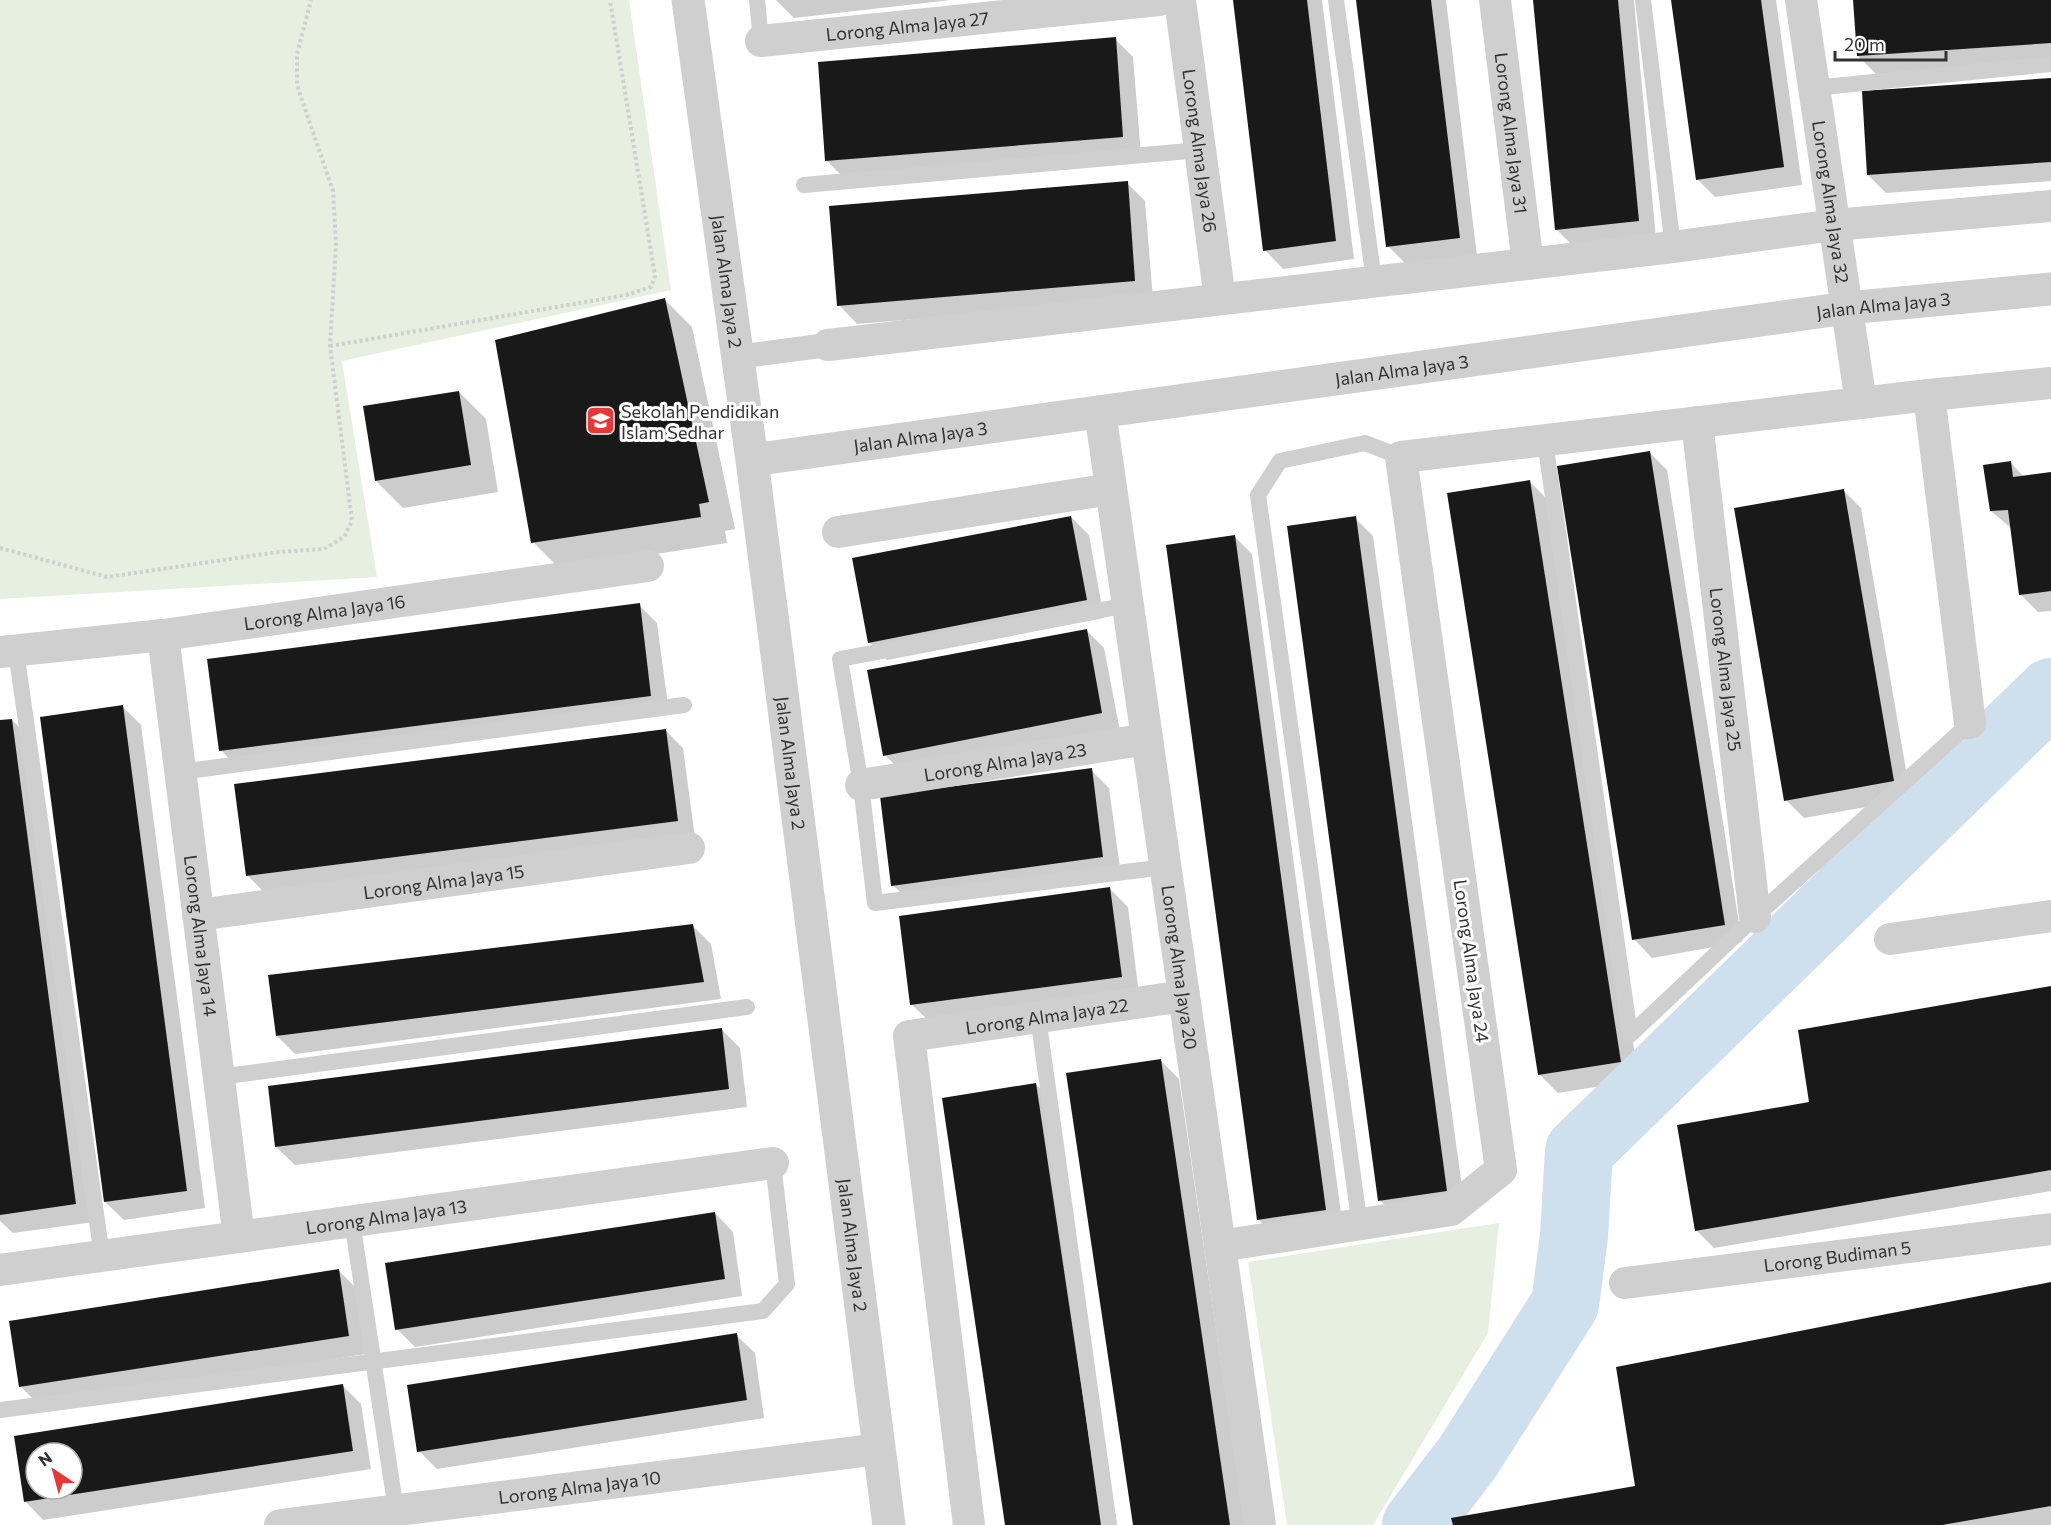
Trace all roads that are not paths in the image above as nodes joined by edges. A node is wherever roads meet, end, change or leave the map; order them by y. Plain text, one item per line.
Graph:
1 (688, 0) edge
2 (757, 0) edge
3 (1159, 0) edge
4 (1180, 0) edge
5 (1336, 0) edge
6 (1496, 0) edge
7 (1642, 0) edge
8 (1801, 0) edge
9 (761, 41) joint
10 (2051, 64) edge
11 (1814, 88) junction
12 (1200, 150) junction
13 (804, 185) dead end
14 (2051, 206) edge
15 (1834, 225) junction
16 (1673, 247) junction
17 (1528, 264) junction
18 (1374, 281) junction
19 (2051, 289) edge
20 (1220, 299) junction
21 (1847, 308) junction
22 (828, 345) joint
23 (737, 357) junction
24 (2051, 383) edge
25 (1929, 395) junction
26 (1861, 403) junction
27 (1100, 411) junction
28 (1697, 422) junction
29 (1545, 441) junction
30 (1401, 457) junction
31 (752, 460) junction
32 (1111, 489) junction
33 (838, 532) dead end
34 (648, 566) dead end
35 (1128, 605) junction
36 (163, 635) junction
37 (8, 652) edge
38 (684, 705) dead end
39 (1970, 723) joint
40 (1147, 739) junction
41 (180, 772) junction
42 (861, 785) junction
43 (689, 848) dead end
44 (1165, 867) junction
45 (198, 915) junction
46 (2051, 916) edge
47 (1755, 917) junction
48 (1890, 939) dead end
49 (1184, 996) junction
50 (747, 1007) dead end
51 (1038, 1017) junction
52 (219, 1077) junction
53 (773, 1163) joint
54 (352, 1221) junction
55 (1360, 1226) junction
56 (2051, 1229) edge
57 (239, 1237) junction
58 (1220, 1246) junction
59 (102, 1256) junction
60 (0, 1270) edge
61 (1626, 1283) dead end
62 (374, 1361) junction
63 (0, 1410) edge
64 (879, 1449) junction
65 (396, 1510) junction
66 (280, 1525) edge
67 (889, 1525) edge
68 (969, 1525) edge
69 (1109, 1525) edge
70 (1260, 1525) edge

1 - 23 street, Jalan Alma Jaya 2
2 - 9 lane
3 - 9 street, Lorong Alma Jaya 27
4 - 12 street, Lorong Alma Jaya 26
5 - 18 lane
6 - 17 street, Lorong Alma Jaya 31
7 - 16 lane
8 - 11 street, Lorong Alma Jaya 32
10 - 11 lane
11 - 15 street, Lorong Alma Jaya 32
12 - 13 lane
12 - 20 street, Lorong Alma Jaya 26
14 - 15 street
15 - 16 street
15 - 21 street, Lorong Alma Jaya 32
16 - 17 street
17 - 18 street
18 - 20 street
19 - 21 street, Jalan Alma Jaya 3
20 - 22 street
21 - 26 street, Lorong Alma Jaya 32
21 - 27 street, Jalan Alma Jaya 3
22 - 23 street
23 - 31 street, Jalan Alma Jaya 2
24 - 25 street
25 - 26 street
25 - 39 street
26 - 28 street
27 - 31 street, Jalan Alma Jaya 3
27 - 32 street, Lorong Alma Jaya 20
28 - 29 street
28 - 47 street, Lorong Alma Jaya 25
29 - 30 street
29 - 47 lane
30 - 55 street, Lorong Alma Jaya 24
30 - 55 lane
31 - 64 street, Jalan Alma Jaya 2
32 - 33 street
32 - 35 street, Lorong Alma Jaya 20
34 - 36 street, Lorong Alma Jaya 16
35 - 40 street, Lorong Alma Jaya 20
35 - 42 lane
36 - 37 street, Lorong Alma Jaya 16
36 - 41 street, Lorong Alma Jaya 14
37 - 59 lane
38 - 41 lane
39 - 47 lane
40 - 42 street, Lorong Alma Jaya 23
40 - 44 street, Lorong Alma Jaya 20
41 - 45 street, Lorong Alma Jaya 14
42 - 44 lane
43 - 45 street, Lorong Alma Jaya 15
44 - 49 street, Lorong Alma Jaya 20
45 - 52 street, Lorong Alma Jaya 14
46 - 48 street
49 - 51 street, Lorong Alma Jaya 22
49 - 58 street, Lorong Alma Jaya 20
50 - 52 lane
51 - 68 street, Lorong Alma Jaya 22
51 - 69 lane
52 - 57 street, Lorong Alma Jaya 14
53 - 54 street, Lorong Alma Jaya 13
53 - 62 lane
54 - 57 street, Lorong Alma Jaya 13
54 - 62 lane
55 - 58 street, Lorong Alma Jaya 24
56 - 61 street, Lorong Budiman 5
57 - 59 street, Lorong Alma Jaya 13
58 - 70 street, Lorong Alma Jaya 20
59 - 60 street, Lorong Alma Jaya 13
62 - 63 lane
62 - 65 lane
64 - 65 street, Lorong Alma Jaya 10
64 - 67 street, Jalan Alma Jaya 2
65 - 66 street, Lorong Alma Jaya 10

